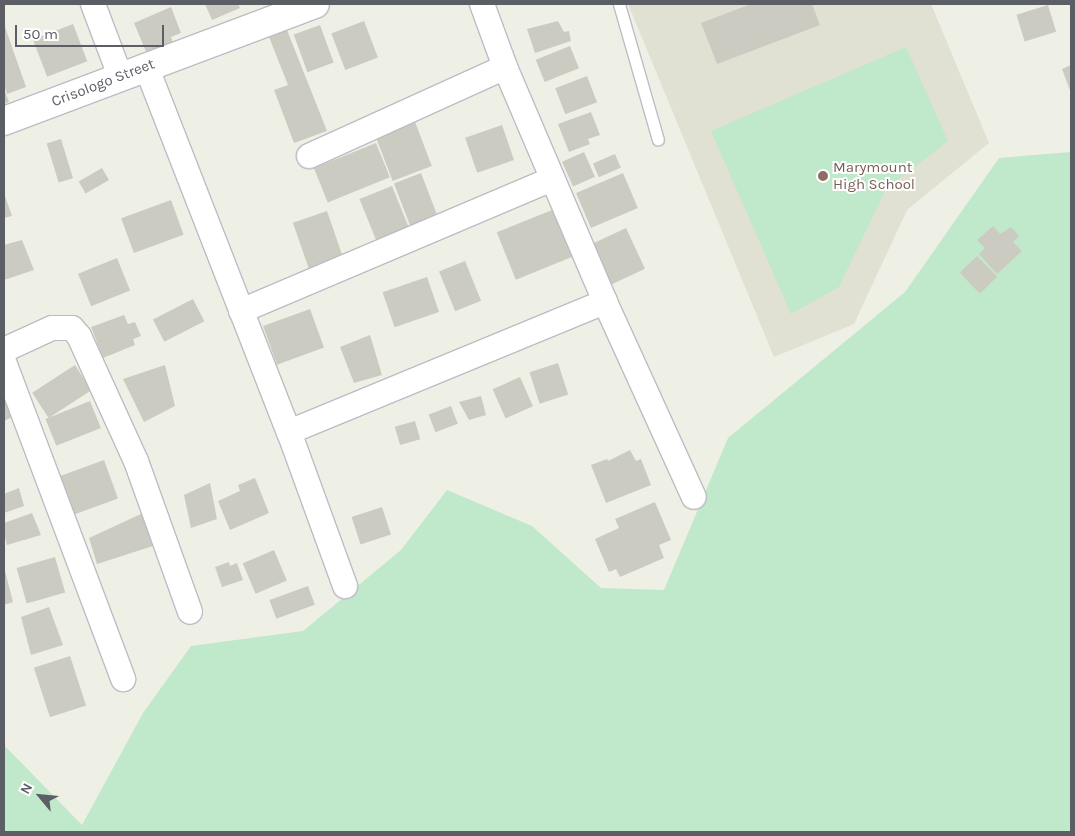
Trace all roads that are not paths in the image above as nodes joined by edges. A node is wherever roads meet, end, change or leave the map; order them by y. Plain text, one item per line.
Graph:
1 (93, 4) edge
2 (482, 4) edge
3 (619, 4) edge
4 (305, 6) edge
5 (146, 66) junction
6 (505, 67) junction
7 (120, 76) junction
8 (4, 121) edge
9 (658, 140) dead end
10 (309, 156) dead end
11 (552, 179) junction
12 (605, 302) junction
13 (241, 311) junction
14 (4, 350) edge
15 (4, 362) edge
16 (289, 432) junction
17 (694, 497) dead end
18 (345, 586) dead end
19 (190, 612) dead end
20 (123, 679) dead end

1 - 7 street
2 - 6 street
3 - 9 lane
4 - 5 street, Crisologo Street
5 - 7 street, Crisologo Street
5 - 13 street
6 - 10 street
6 - 11 street
7 - 8 street, Crisologo Street
11 - 12 street
11 - 13 street
12 - 16 street
12 - 17 street
13 - 16 street
14 - 19 street
15 - 20 street
16 - 18 street

